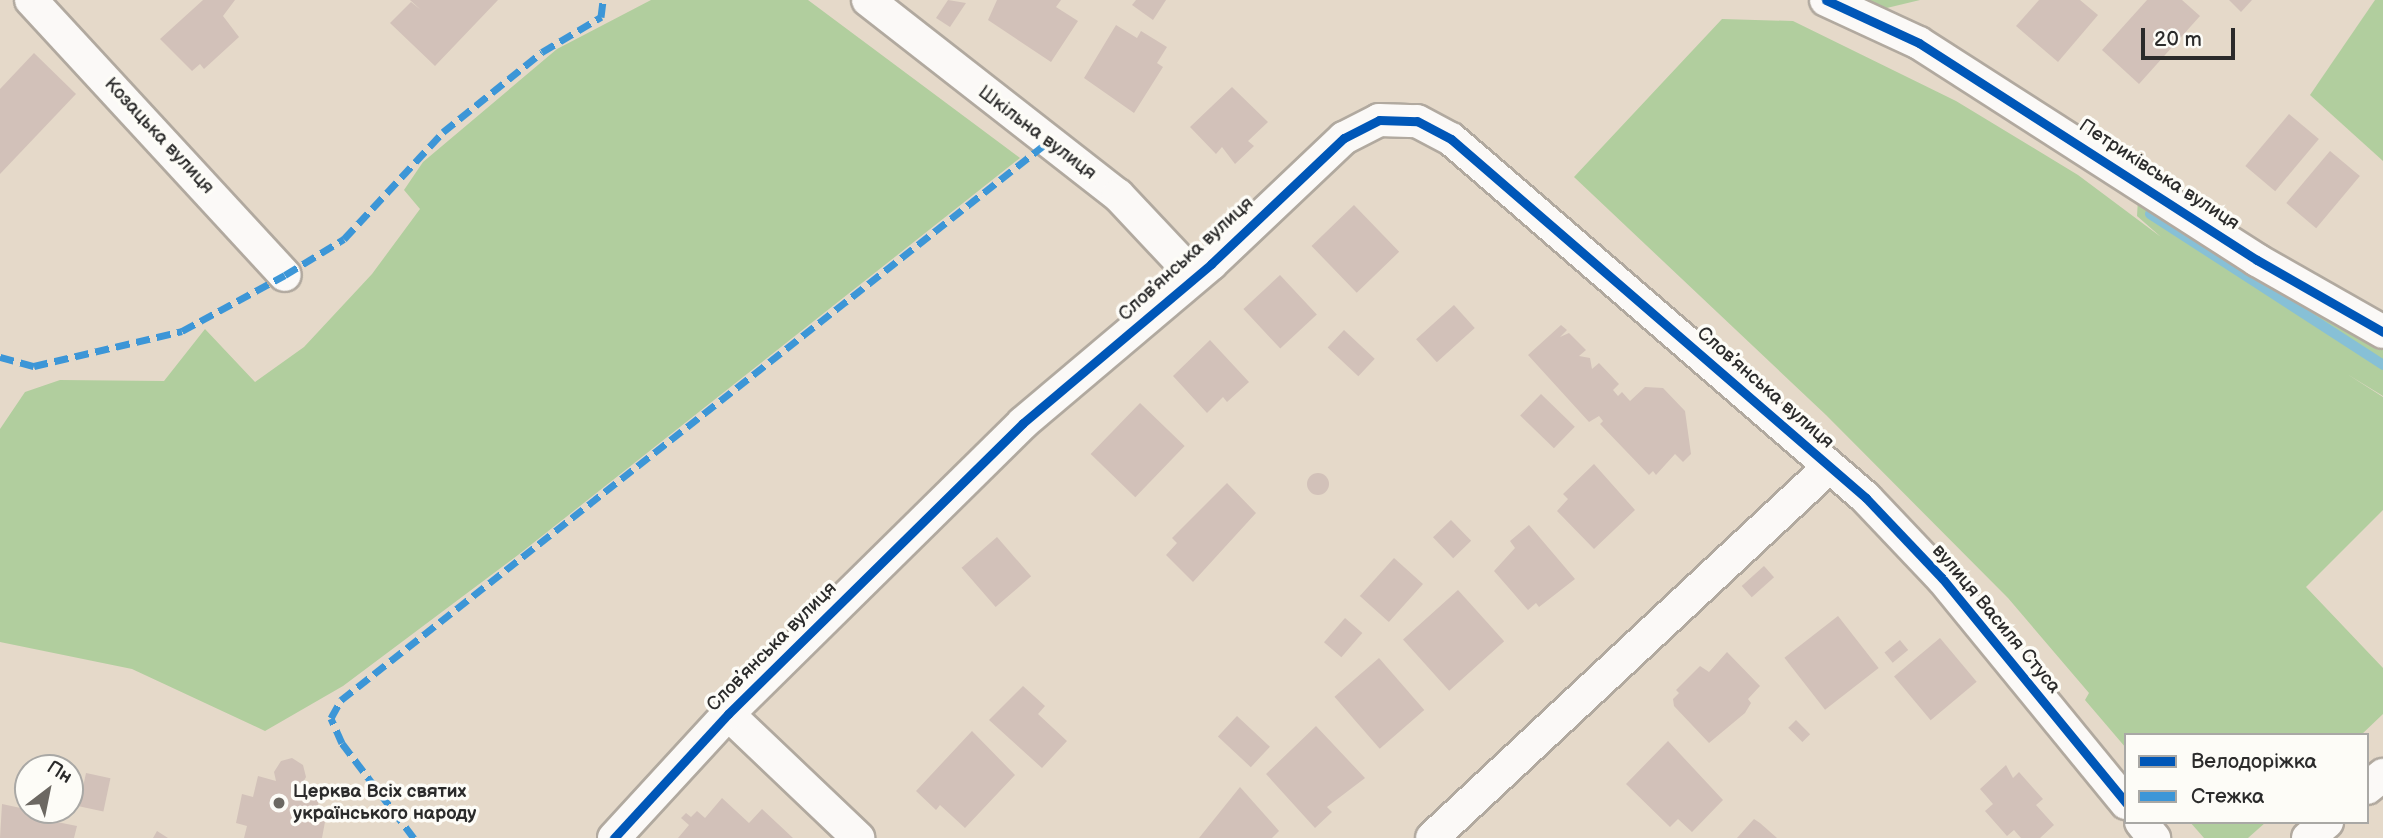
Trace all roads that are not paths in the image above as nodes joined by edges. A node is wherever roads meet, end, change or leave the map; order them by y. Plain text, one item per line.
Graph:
1 (31, 0) edge
2 (868, 0) edge
3 (1826, 0) edge
4 (285, 275) dead end
5 (1195, 277) junction
6 (2383, 332) edge
7 (1829, 467) junction
8 (728, 714) junction
9 (2383, 775) edge
10 (2369, 786) edge
11 (2124, 801) edge
12 (2143, 824) edge
13 (2325, 824) edge
14 (614, 838) edge
15 (858, 838) edge
16 (1432, 838) edge
17 (2154, 838) edge
18 (2308, 838) edge

1 - 4 street, Козацька вулиця
2 - 5 street, Шкільна вулиця
3 - 6 street, Петриківська вулиця
5 - 7 street, Словʼянська вулиця
5 - 8 street, Словʼянська вулиця
7 - 11 street, вулиця Василя Стуса
7 - 16 street
8 - 14 street, Словʼянська вулиця
8 - 15 street
9 - 10 street
12 - 17 street
13 - 18 street

